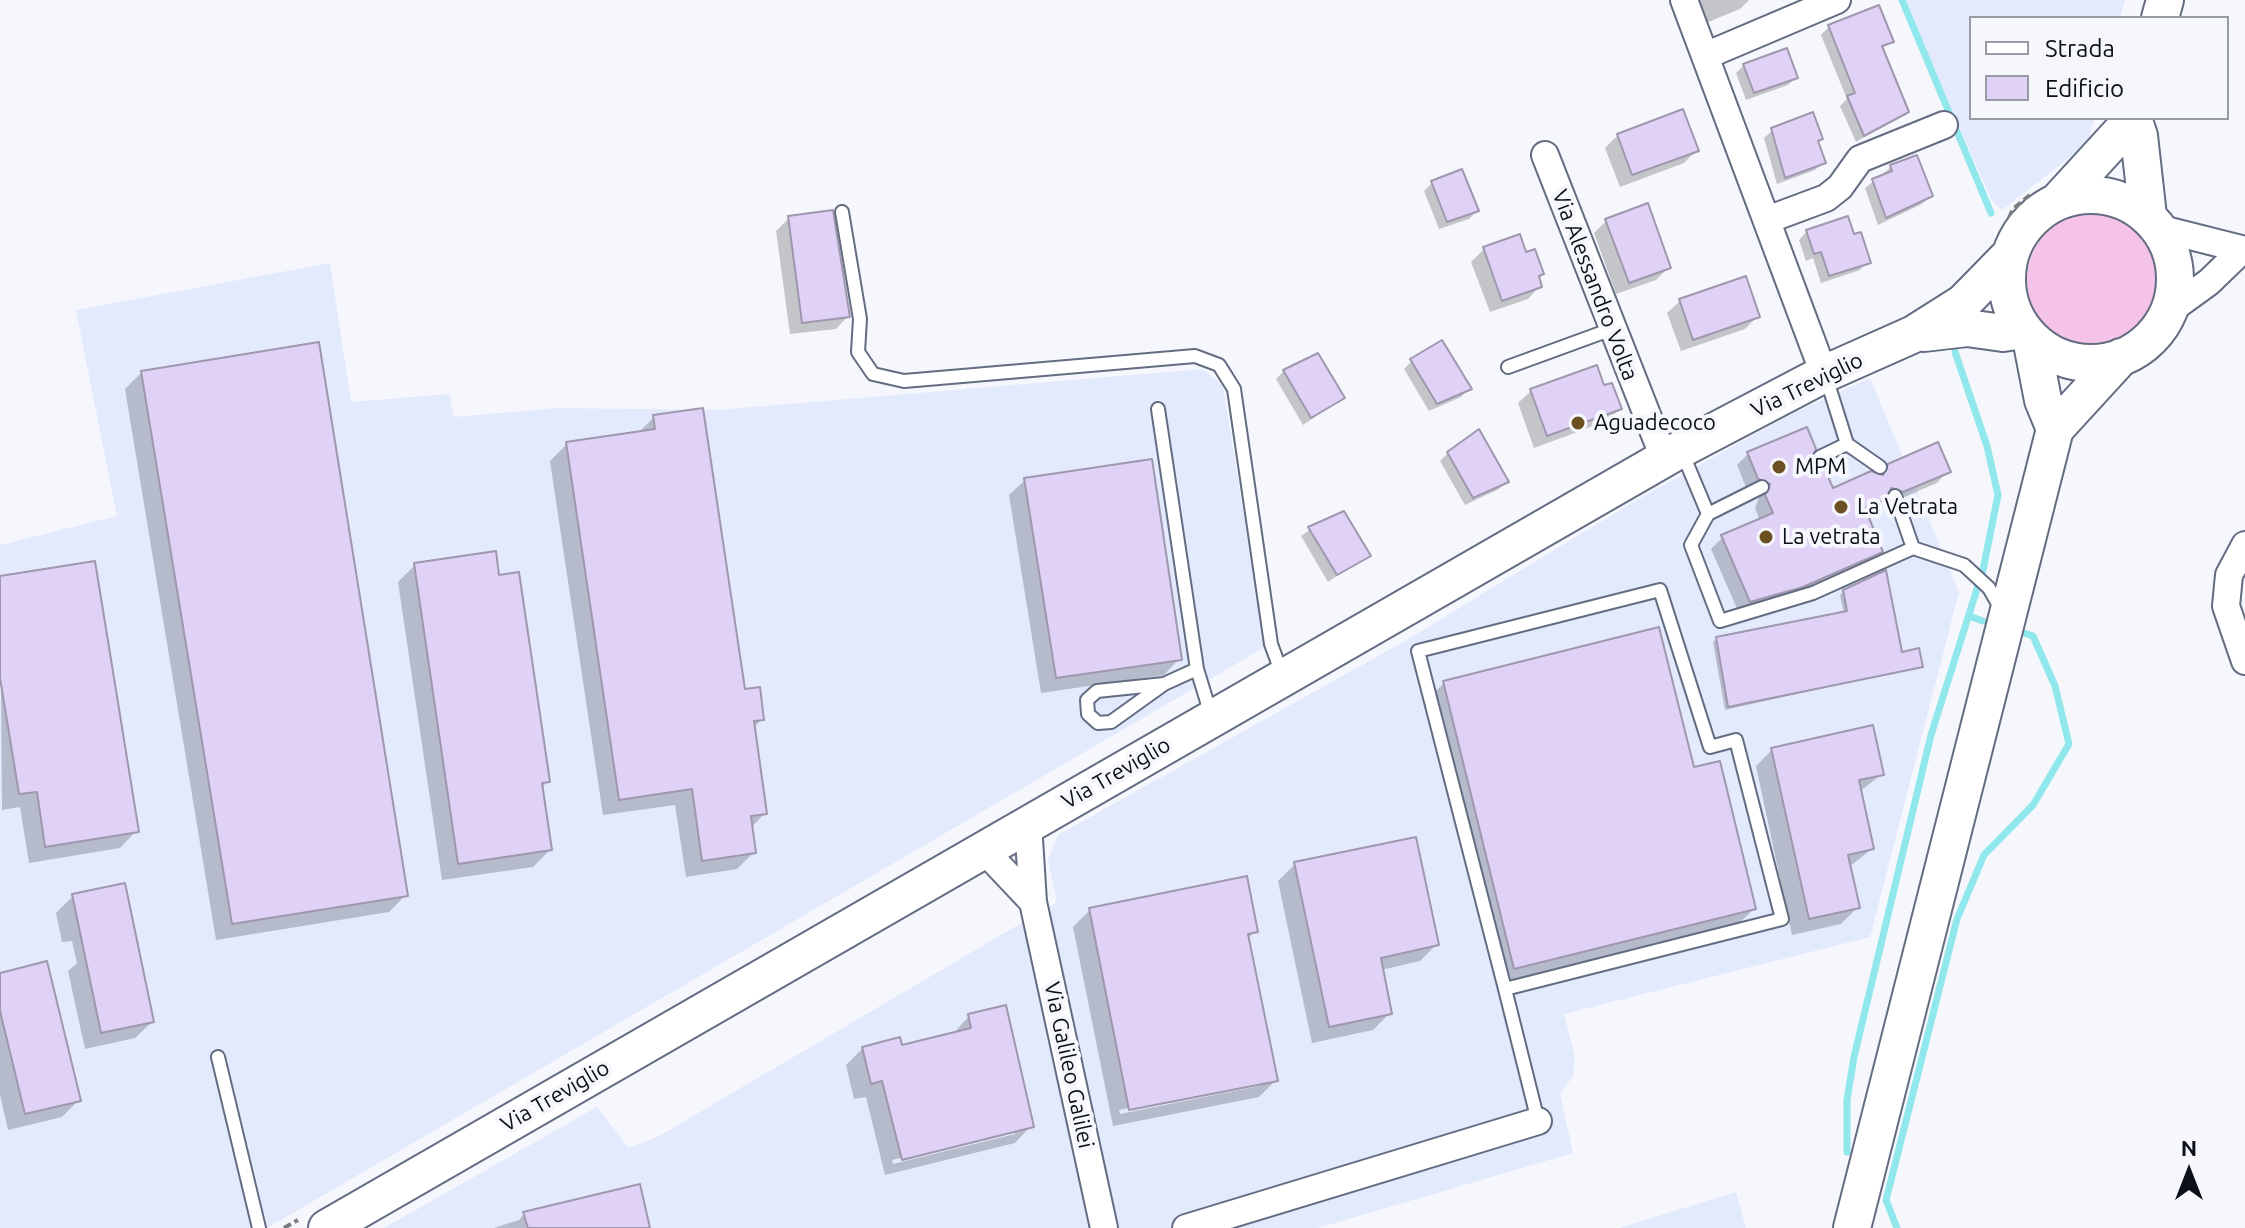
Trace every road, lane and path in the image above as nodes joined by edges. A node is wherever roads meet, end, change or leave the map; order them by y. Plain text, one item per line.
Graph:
1 (1684, 0) edge
2 (1837, 0) edge
3 (1705, 56) junction
4 (2133, 120) edge
5 (2134, 120) edge
6 (1944, 125) dead end
7 (1545, 155) dead end
8 (2058, 201) junction
9 (842, 212) dead end
10 (1767, 220) junction
11 (2153, 222) junction
12 (2243, 250) edge
13 (2009, 256) junction
14 (2169, 311) junction
15 (1612, 329) junction
16 (1914, 334) junction
17 (2027, 334) junction
18 (2121, 357) junction
19 (1508, 367) dead end
20 (1824, 374) junction
21 (1158, 409) dead end
22 (2055, 429) junction
23 (1847, 444) junction
24 (1672, 454) junction
25 (1820, 457) dead end
26 (1880, 467) dead end
27 (1762, 487) dead end
28 (1895, 496) dead end
29 (1708, 514) junction
30 (2245, 545) edge
31 (1913, 548) junction
32 (2004, 622) junction
33 (2245, 661) edge
34 (1197, 669) junction
35 (1283, 677) junction
36 (1164, 684) junction
37 (1211, 718) junction
38 (1028, 823) junction
39 (983, 849) junction
40 (1033, 902) junction
41 (1505, 989) junction
42 (218, 1057) dead end
43 (1538, 1121) joint
44 (310, 1225) edge
45 (1858, 1225) edge
46 (259, 1228) edge
47 (284, 1228) edge
48 (1104, 1228) edge
49 (1186, 1228) edge

1 - 3 street
2 - 3 street
3 - 10 street
4 - 8 street
5 - 11 street
6 - 10 street
7 - 15 street, Via Alessandro Volta
8 - 11 street
8 - 13 street
9 - 35 lane
10 - 20 street
11 - 12 street
11 - 14 street
12 - 14 street
13 - 16 street, Via Treviglio
13 - 17 street
14 - 18 street
15 - 19 lane
15 - 24 street, Via Alessandro Volta
16 - 17 street, Via Treviglio
16 - 20 street, Via Treviglio
17 - 18 street
17 - 22 street
18 - 22 street
20 - 23 lane
20 - 24 street, Via Treviglio
21 - 34 lane
22 - 32 street
23 - 25 lane
23 - 26 lane
24 - 29 lane
24 - 35 street, Via Treviglio
27 - 29 lane
28 - 31 lane
29 - 31 lane
30 - 33 street
31 - 32 lane
32 - 45 street
34 - 36 lane
34 - 37 lane
35 - 37 street, Via Treviglio
36 - 36 lane
37 - 38 street, Via Treviglio
38 - 39 street, Via Treviglio
38 - 40 street, Via Galileo Galilei
39 - 40 street
39 - 44 street, Via Treviglio
40 - 48 street, Via Galileo Galilei
41 - 41 lane
41 - 43 lane
42 - 46 lane
43 - 49 street
44 - 47 path

